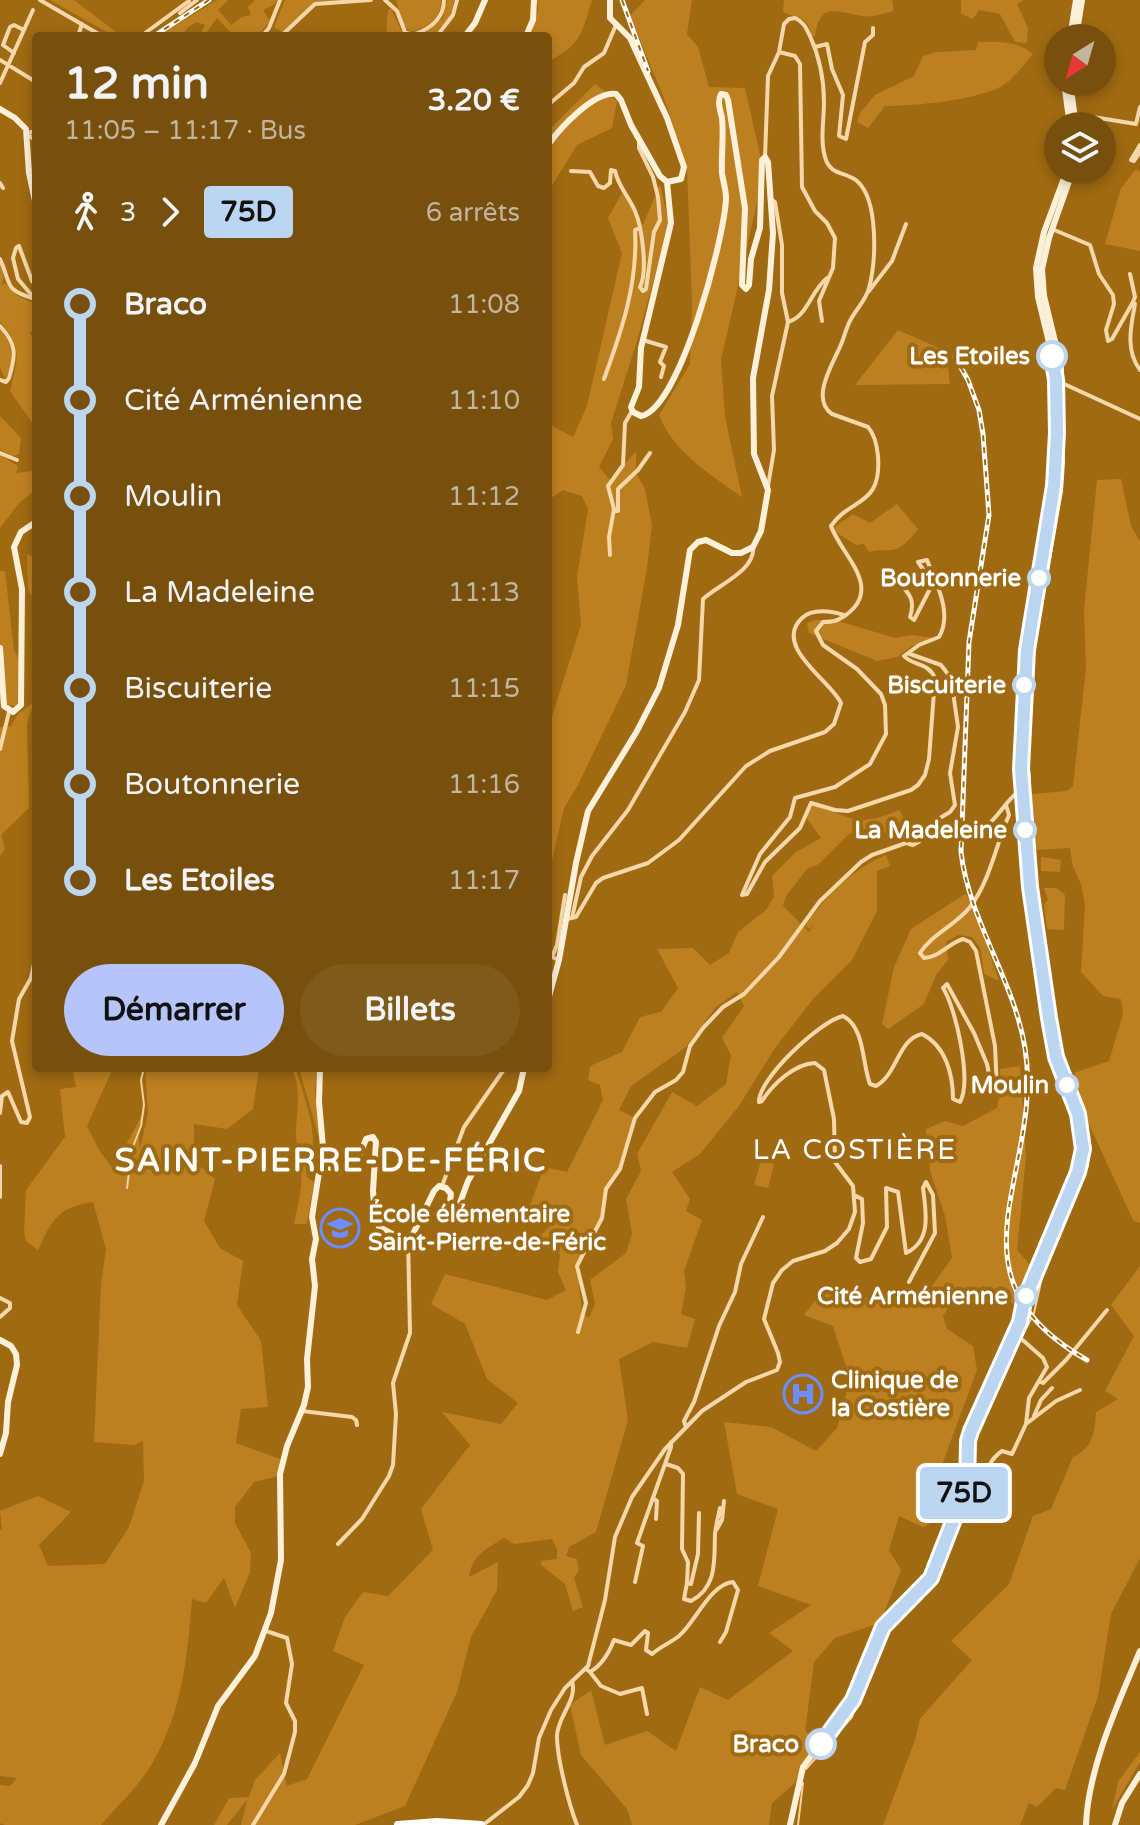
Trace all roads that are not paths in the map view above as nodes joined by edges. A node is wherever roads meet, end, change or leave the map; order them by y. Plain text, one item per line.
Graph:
1 (40, 0) edge
2 (197, 0) edge
3 (280, 0) edge
4 (371, 0) edge
5 (385, 0) edge
6 (444, 0) edge
7 (457, 0) edge
8 (485, 0) edge
9 (534, 0) edge
10 (610, 0) edge
11 (1079, 0) edge
12 (189, 1) edge
13 (33, 10) dead end
14 (170, 17) junction
15 (82, 24) junction
16 (1073, 24) edge
17 (1077, 24) edge
18 (616, 25) junction
19 (873, 28) dead end
20 (24, 30) junction
21 (79, 32) edge
22 (95, 32) edge
23 (147, 32) edge
24 (266, 32) edge
25 (285, 32) edge
26 (405, 32) edge
27 (418, 32) edge
28 (440, 32) edge
29 (468, 32) edge
30 (528, 32) edge
31 (815, 47) junction
32 (779, 52) junction
33 (14, 54) junction
34 (0, 60) edge
35 (9, 65) junction
36 (32, 79) edge
37 (0, 83) edge
38 (552, 102) edge
39 (1140, 107) edge
40 (0, 109) edge
41 (1116, 121) edge
42 (32, 132) edge
43 (27, 134) junction
44 (32, 138) edge
45 (639, 139) junction
46 (552, 140) edge
47 (1140, 145) edge
48 (1140, 152) edge
49 (765, 157) junction
50 (571, 171) dead end
51 (667, 182) junction
52 (1064, 184) edge
53 (1066, 184) edge
54 (32, 187) edge
55 (771, 199) junction
56 (906, 224) dead end
57 (640, 228) junction
58 (1052, 229) junction
59 (0, 259) edge
60 (1130, 274) dead end
61 (830, 275) junction
62 (32, 281) edge
63 (869, 291) junction
64 (32, 295) edge
65 (32, 298) edge
66 (1133, 302) junction
67 (822, 321) dead end
68 (788, 322) junction
69 (0, 326) edge
70 (643, 340) junction
71 (1140, 370) edge
72 (661, 377) dead end
73 (604, 379) dead end
74 (0, 380) edge
75 (1062, 383) junction
76 (632, 411) junction
77 (1140, 419) edge
78 (0, 453) edge
79 (650, 453) dead end
80 (17, 460) dead end
81 (768, 487) junction
82 (614, 511) junction
83 (32, 525) edge
84 (753, 547) junction
85 (610, 555) dead end
86 (899, 583) dead end
87 (844, 615) junction
88 (0, 648) edge
89 (910, 654) junction
90 (9, 712) junction
91 (0, 749) edge
92 (1024, 792) junction
93 (1006, 805) junction
94 (943, 832) tunnel mouth
95 (974, 832) tunnel mouth
96 (906, 843) junction
97 (565, 895) dead end
98 (569, 919) junction
99 (559, 960) junction
100 (32, 973) edge
101 (552, 985) edge
102 (320, 1072) edge
103 (502, 1072) edge
104 (523, 1072) edge
105 (0, 1113) edge
106 (0, 1166) edge
107 (321, 1166) junction
108 (442, 1186) junction
109 (854, 1195) junction
110 (0, 1197) edge
111 (763, 1217) dead end
112 (408, 1238) junction
113 (909, 1282) dead end
114 (0, 1298) edge
115 (1107, 1310) dead end
116 (0, 1317) edge
117 (578, 1332) dead end
118 (1017, 1335) junction
119 (0, 1340) edge
120 (1039, 1381) junction
121 (1052, 1388) dead end
122 (1080, 1390) dead end
123 (302, 1411) junction
124 (1033, 1419) junction
125 (1026, 1424) junction
126 (357, 1425) dead end
127 (686, 1427) junction
128 (671, 1442) junction
129 (0, 1454) edge
130 (666, 1464) junction
131 (654, 1499) junction
132 (724, 1501) dead end
133 (966, 1501) junction
134 (720, 1508) dead end
135 (699, 1513) dead end
136 (656, 1519) dead end
137 (715, 1531) junction
138 (338, 1544) dead end
139 (635, 1582) dead end
140 (687, 1583) junction
141 (266, 1631) junction
142 (720, 1642) dead end
143 (1140, 1651) edge
144 (588, 1671) junction
145 (572, 1681) junction
146 (647, 1714) dead end
147 (1140, 1774) edge
148 (161, 1825) edge
149 (253, 1825) edge
150 (398, 1825) edge
151 (482, 1825) edge
152 (577, 1825) edge
153 (790, 1825) edge
154 (1086, 1825) edge
155 (1115, 1825) edge

1 - 15 street
2 - 14 street
3 - 24 street
4 - 25 street
5 - 26 street
6 - 27 street
7 - 28 street
8 - 29 street
9 - 30 street
10 - 18 street
11 - 16 street
11 - 17 street
12 - 14 street
13 - 20 street
14 - 23 street
15 - 21 street
15 - 22 street
18 - 38 street
18 - 51 street
19 - 31 street
20 - 33 street
20 - 33 street
31 - 32 street
31 - 63 street
32 - 49 street
32 - 61 street
33 - 35 street
34 - 35 street
35 - 36 street
35 - 37 street
39 - 41 street
40 - 43 street
42 - 43 street
43 - 44 street
43 - 54 street
45 - 46 street
45 - 51 street
45 - 57 street
47 - 48 street
49 - 55 street
49 - 76 street
50 - 57 street
51 - 70 street
52 - 92 street
53 - 58 street
55 - 68 street
55 - 81 street
56 - 63 street
57 - 73 street
58 - 66 street
58 - 75 street
59 - 65 street
60 - 66 street
61 - 67 street
61 - 68 street
62 - 64 street
63 - 87 street
66 - 71 street
68 - 81 street
69 - 74 street
70 - 72 street
70 - 76 street
75 - 77 street
75 - 92 street
76 - 82 street
78 - 80 street
79 - 82 street
81 - 84 street
82 - 85 street
83 - 90 street
84 - 98 street
84 - 98 street
86 - 89 street
87 - 89 street
87 - 98 street
88 - 90 street
89 - 96 street
90 - 91 street
92 - 93 street
92 - 118 street
93 - 95 street
93 - 109 street
94 - 96 street
96 - 117 street
97 - 99 street
98 - 99 street
99 - 101 street
100 - 105 street
102 - 107 street
103 - 108 street
104 - 108 street
106 - 110 street
107 - 112 street
107 - 123 street
108 - 112 street
109 - 113 street
109 - 127 street
111 - 127 street
112 - 138 street
114 - 116 street
115 - 120 street
118 - 120 street
118 - 133 street
119 - 129 street
120 - 125 street
121 - 124 street
122 - 124 street
123 - 126 street
123 - 141 street
124 - 125 street
125 - 133 street
127 - 128 street
128 - 130 street
128 - 144 street
130 - 131 street
130 - 140 street
131 - 136 street
131 - 139 street
132 - 137 street
133 - 153 street
134 - 137 street
135 - 140 street
137 - 140 street
141 - 148 street
141 - 149 street
142 - 144 street
143 - 154 street
144 - 145 street
144 - 146 street
145 - 151 street
145 - 152 street
147 - 155 street
150 - 151 highway

